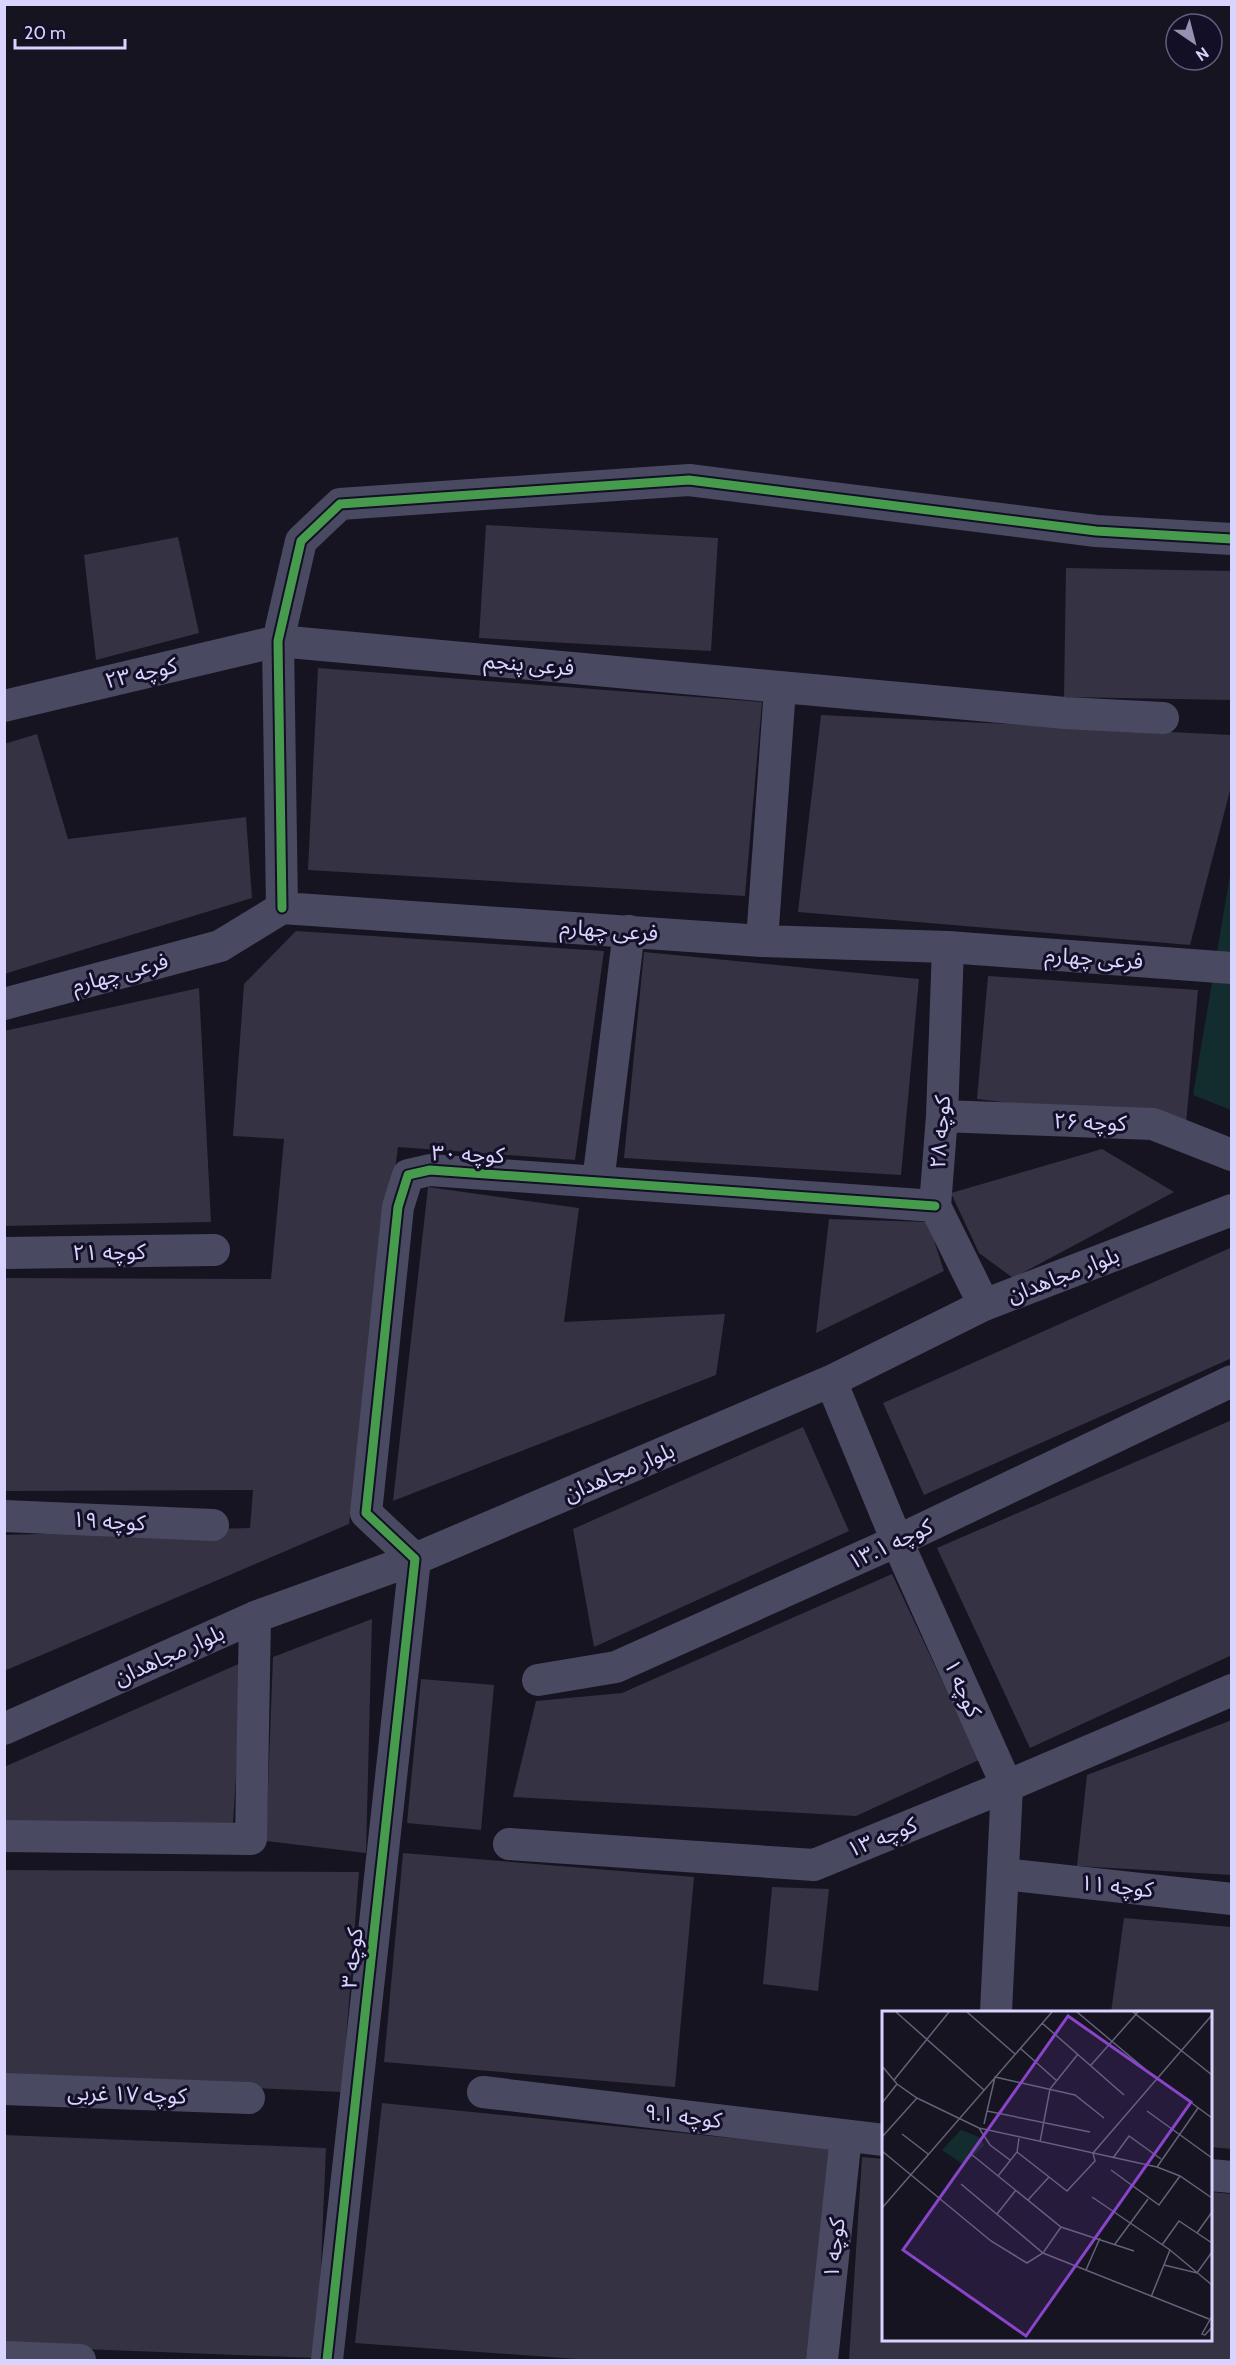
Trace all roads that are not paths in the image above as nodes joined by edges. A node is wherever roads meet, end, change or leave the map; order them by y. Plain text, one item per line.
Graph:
1 (1232, 539) edge
2 (278, 641) junction
3 (780, 688) junction
4 (4, 706) edge
5 (1163, 718) dead end
6 (282, 908) junction
7 (629, 932) junction
8 (762, 941) junction
9 (948, 947) junction
10 (1232, 968) edge
11 (4, 1004) edge
12 (942, 1116) junction
13 (1232, 1155) edge
14 (598, 1182) junction
15 (935, 1206) junction
16 (1232, 1210) edge
17 (214, 1250) dead end
18 (4, 1253) edge
19 (984, 1305) junction
20 (831, 1381) junction
21 (1232, 1381) edge
22 (4, 1516) edge
23 (213, 1525) dead end
24 (897, 1541) junction
25 (415, 1559) junction
26 (255, 1617) junction
27 (538, 1680) dead end
28 (1232, 1690) edge
29 (4, 1729) edge
30 (1007, 1786) junction
31 (4, 1836) edge
32 (509, 1844) dead end
33 (1003, 1874) junction
34 (1232, 1899) edge
35 (996, 2011) edge
36 (4, 2089) edge
37 (483, 2092) dead end
38 (249, 2098) dead end
39 (846, 2136) junction
40 (882, 2140) edge
41 (1212, 2175) edge
42 (1232, 2177) edge
43 (4, 2357) edge
44 (80, 2361) edge
45 (327, 2361) edge
46 (822, 2361) edge

1 - 2 street
2 - 3 street, فرعی پنجم
2 - 4 street, کوچه ۲۳
2 - 6 street
3 - 5 street
3 - 8 street
6 - 7 street, فرعی چهارم
6 - 11 street, فرعی چهارم
7 - 8 street, فرعی چهارم
7 - 14 street
8 - 9 street, فرعی چهارم
9 - 10 street, فرعی چهارم
9 - 12 street, کوچه ۲۸
12 - 13 street, کوچه ۲۶
12 - 15 street, کوچه ۲۸
14 - 15 street, کوچه ۳۰
14 - 25 street, کوچه ۳۰
15 - 19 street
16 - 19 street, بلوار مجاهدان
17 - 18 street, کوچه ۲۱
19 - 20 street, بلوار مجاهدان
20 - 24 street, کوچه ۱
20 - 25 street, بلوار مجاهدان
21 - 24 street, کوچه ۱۳.۱
22 - 23 street, کوچه ۱۹
24 - 27 street, کوچه ۱۳.۱
24 - 30 street, کوچه ۱
25 - 26 street, بلوار مجاهدان
25 - 45 street, کوچه ۳
26 - 29 street, بلوار مجاهدان
26 - 31 street
28 - 30 street, کوچه ۱۳
30 - 32 street, کوچه ۱۳
30 - 33 street, کوچه ۱
33 - 34 street, کوچه ۱۱
33 - 35 street, کوچه ۱
36 - 38 street, کوچه ۱۷ غربی
37 - 39 street, کوچه ۹.۱
39 - 40 street, کوچه ۹.۱
39 - 46 street, کوچه ۱
41 - 42 street
43 - 44 street

